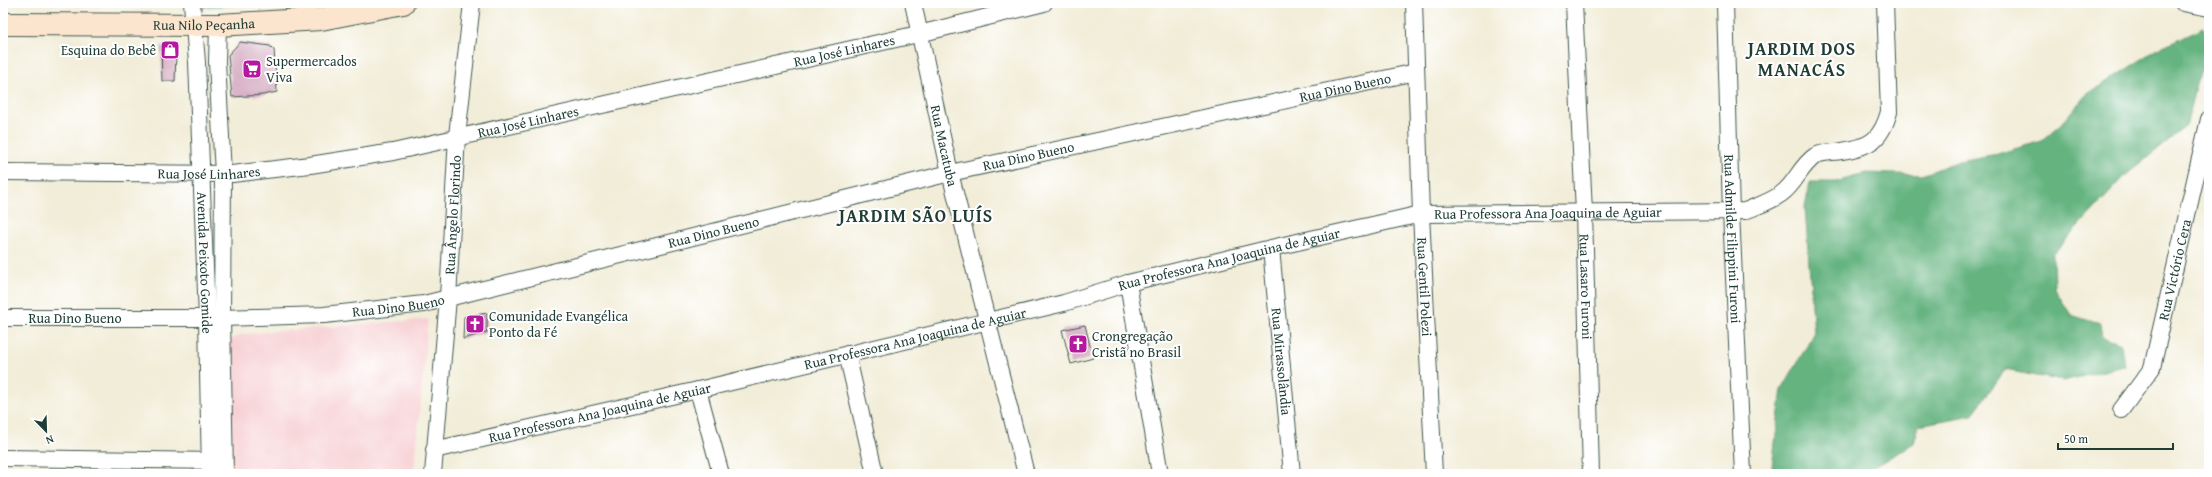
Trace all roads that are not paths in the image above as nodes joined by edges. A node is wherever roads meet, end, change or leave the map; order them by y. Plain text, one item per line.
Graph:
1 (304, 3) edge
2 (403, 3) edge
3 (472, 3) edge
4 (913, 3) edge
5 (1044, 3) edge
6 (1414, 3) edge
7 (1574, 3) edge
8 (1725, 3) edge
9 (1885, 3) edge
10 (2184, 3) edge
11 (2209, 8) edge
12 (193, 14) edge
13 (291, 20) junction
14 (3, 24) edge
15 (218, 25) junction
16 (920, 34) junction
17 (1416, 72) junction
18 (2209, 119) edge
19 (457, 136) junction
20 (3, 172) edge
21 (950, 173) junction
22 (201, 174) junction
23 (223, 174) junction
24 (1584, 212) junction
25 (1731, 212) junction
26 (1421, 214) junction
27 (1271, 248) junction
28 (1128, 284) junction
29 (448, 298) junction
30 (3, 318) edge
31 (214, 318) junction
32 (987, 320) junction
33 (847, 354) junction
34 (698, 390) junction
35 (2121, 410) dead end
36 (434, 450) junction
37 (3, 458) edge
38 (217, 468) edge
39 (433, 474) edge
40 (721, 474) edge
41 (875, 474) edge
42 (1026, 474) edge
43 (1160, 474) edge
44 (1292, 474) edge
45 (1434, 474) edge
46 (1591, 474) edge
47 (1743, 474) edge

1 - 13 street
2 - 13 street, Rua Nilo Peçanha
3 - 19 street, Rua Ângelo Florindo
4 - 16 street, Rua Macatuba
5 - 16 street, Rua José Linhares
6 - 17 street, Rua Gentil Polezi
7 - 24 street, Rua Lasaro Furoni
8 - 25 street, Rua Admilde Filippini Furoni
9 - 25 street, Rua Professora Ana Joaquina de Aguiar
10 - 11 street
12 - 14 street, Rua Nilo Peçanha
12 - 15 street, Rua Nilo Peçanha
12 - 22 street, Avenida Peixoto Gomide
13 - 15 street, Rua Nilo Peçanha
15 - 23 street, Avenida Peixoto Gomide
16 - 19 street, Rua José Linhares
16 - 21 street, Rua Macatuba
17 - 21 street, Rua Dino Bueno
17 - 26 street, Rua Gentil Polezi
18 - 35 street, Rua Victório Cera
19 - 23 street, Rua José Linhares
19 - 29 street, Rua Ângelo Florindo
20 - 22 street, Rua José Linhares
21 - 29 street, Rua Dino Bueno
21 - 32 street, Rua Macatuba
22 - 23 street, Rua José Linhares
22 - 31 street, Avenida Peixoto Gomide
23 - 31 street, Avenida Peixoto Gomide
24 - 25 street, Rua Professora Ana Joaquina de Aguiar
24 - 26 street, Rua Professora Ana Joaquina de Aguiar
24 - 46 street, Rua Lasaro Furoni
25 - 47 street, Rua Admilde Filippini Furoni
26 - 27 street, Rua Professora Ana Joaquina de Aguiar
26 - 45 street, Rua Gentil Polezi
27 - 28 street, Rua Professora Ana Joaquina de Aguiar
27 - 44 street, Rua Mirassolândia
28 - 32 street, Rua Professora Ana Joaquina de Aguiar
28 - 43 street
29 - 31 street, Rua Dino Bueno
29 - 36 street, Rua Ângelo Florindo
30 - 31 street, Rua Dino Bueno
31 - 38 street, Avenida Peixoto Gomide
32 - 33 street, Rua Professora Ana Joaquina de Aguiar
32 - 42 street, Rua Macatuba
33 - 34 street, Rua Professora Ana Joaquina de Aguiar
33 - 41 street
34 - 36 street, Rua Professora Ana Joaquina de Aguiar
34 - 40 street
36 - 39 street, Rua Ângelo Florindo
37 - 38 street

